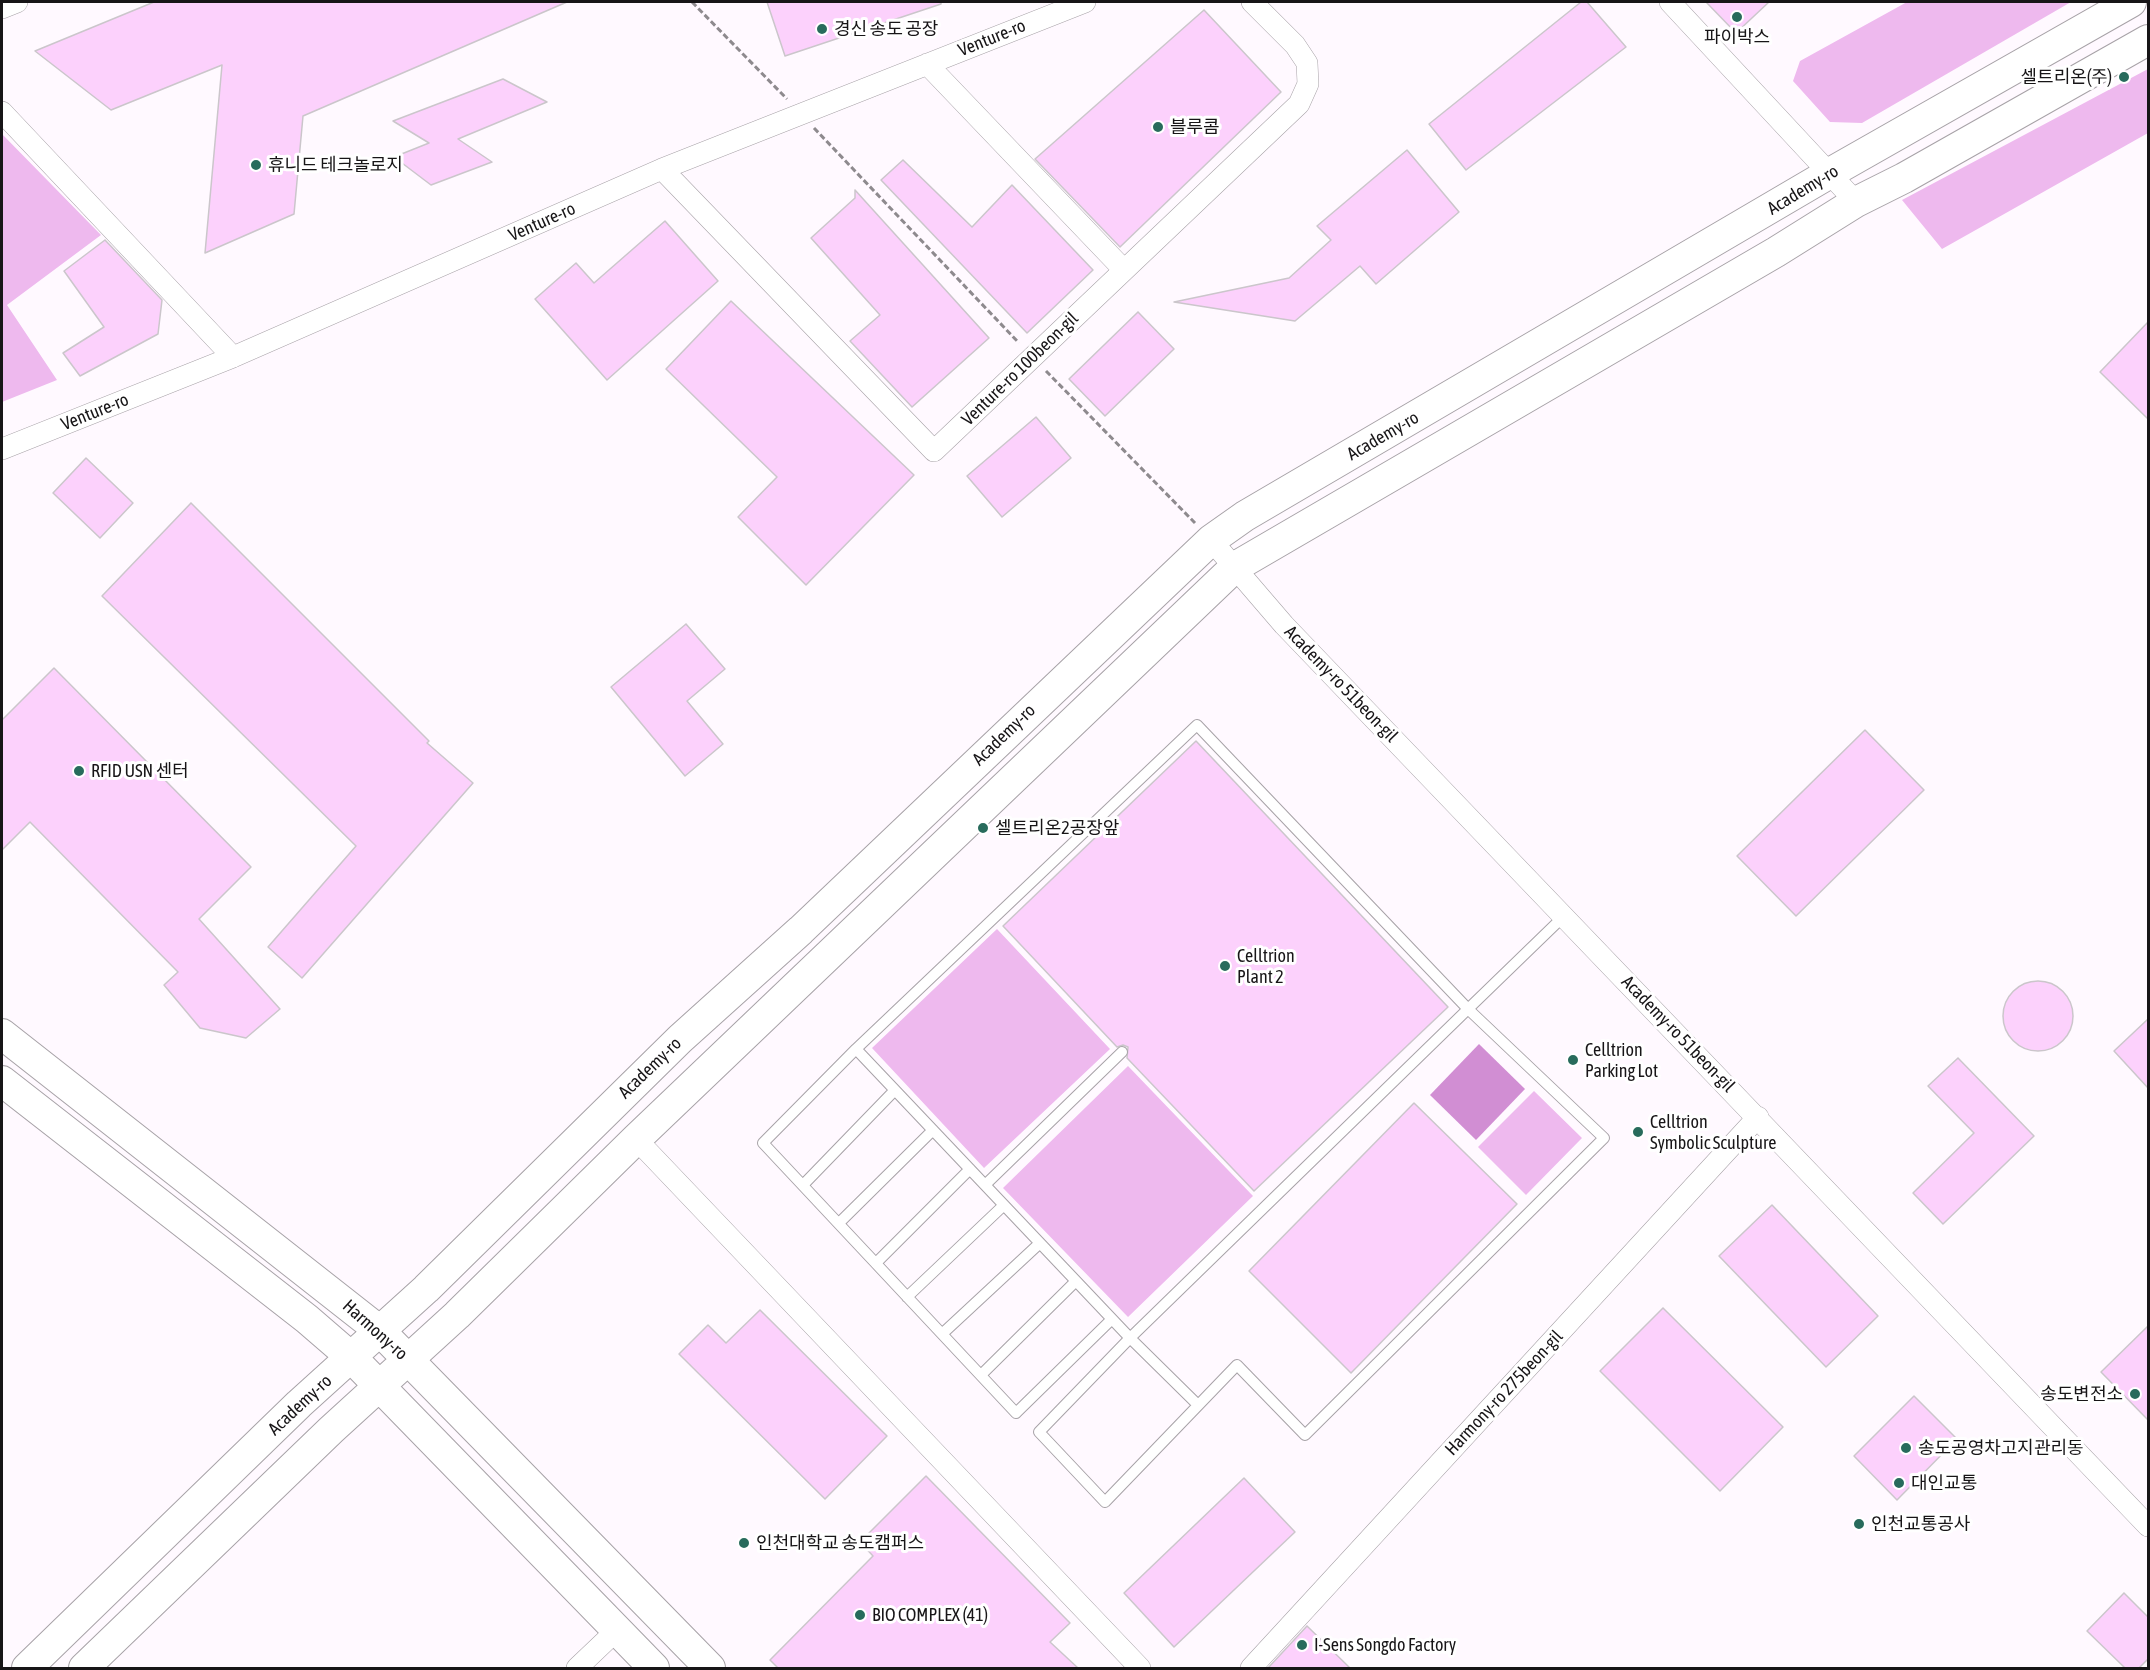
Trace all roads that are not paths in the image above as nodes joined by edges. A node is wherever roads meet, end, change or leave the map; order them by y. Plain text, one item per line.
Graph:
1 (17, 2) edge
2 (1085, 2) edge
3 (1252, 2) edge
4 (1670, 2) edge
5 (2131, 2) edge
6 (2, 8) edge
7 (2148, 40) edge
8 (927, 64) junction
9 (2, 112) edge
10 (662, 169) junction
11 (1830, 173) junction
12 (1856, 202) junction
13 (1124, 270) junction
14 (233, 357) junction
15 (2, 449) edge
16 (1211, 540) junction
17 (1235, 567) junction
18 (1564, 916) junction
19 (1468, 1009) junction
20 (2, 1034) edge
21 (856, 1048) junction
22 (1122, 1052) dead end
23 (2, 1081) edge
24 (895, 1090) junction
25 (1758, 1117) junction
26 (933, 1130) junction
27 (636, 1139) junction
28 (970, 1169) junction
29 (803, 1185) junction
30 (985, 1185) junction
31 (1004, 1205) junction
32 (838, 1223) junction
33 (1040, 1243) junction
34 (876, 1263) junction
35 (1076, 1281) junction
36 (907, 1297) junction
37 (1112, 1319) junction
38 (380, 1331) junction
39 (942, 1334) junction
40 (1130, 1338) junction
41 (351, 1357) junction
42 (409, 1359) junction
43 (981, 1375) junction
44 (380, 1385) junction
45 (1198, 1405) junction
46 (2148, 1526) edge
47 (617, 1630) junction
48 (27, 1668) edge
49 (84, 1668) edge
50 (577, 1668) edge
51 (654, 1668) edge
52 (710, 1668) edge
53 (1140, 1668) edge
54 (1251, 1668) edge

1 - 6 street
2 - 8 street, Venture-ro
3 - 13 street, Venture-ro 100beon-gil
4 - 11 street
5 - 11 main road, Academy-ro
7 - 12 main road, Academy-ro
8 - 10 street, Venture-ro
8 - 13 street
9 - 14 street
10 - 13 street, Venture-ro 100beon-gil
10 - 14 street, Venture-ro
11 - 12 street
11 - 16 main road, Academy-ro
12 - 17 main road, Academy-ro
14 - 15 street, Venture-ro
16 - 17 street, Academy-ro 51beon-gil
16 - 38 main road, Academy-ro
17 - 18 street, Academy-ro 51beon-gil
17 - 27 main road, Academy-ro
18 - 19 lane
18 - 25 street, Academy-ro 51beon-gil
19 - 21 lane
19 - 40 lane
19 - 45 lane
20 - 38 main road, Harmony-ro
21 - 24 lane
21 - 29 lane
22 - 30 lane
23 - 41 main road, Harmony-ro
24 - 26 lane
24 - 29 lane
25 - 46 street, Academy-ro 51beon-gil
25 - 54 street, Harmony-ro 275beon-gil
26 - 28 lane
26 - 32 lane
27 - 42 main road, Academy-ro
27 - 53 street
28 - 30 lane
28 - 34 lane
29 - 32 lane
30 - 31 lane
31 - 33 lane
31 - 36 lane
32 - 34 lane
33 - 35 lane
33 - 39 lane
34 - 36 lane
35 - 37 lane
35 - 43 lane
36 - 39 lane
37 - 40 lane
37 - 43 lane
38 - 41 main road, Academy-ro
38 - 42 main road, Harmony-ro
39 - 43 lane
40 - 45 lane
40 - 45 lane
41 - 44 main road, Harmony-ro
41 - 48 main road, Academy-ro
42 - 44 main road, Academy-ro
42 - 52 main road, Harmony-ro
44 - 47 main road, Harmony-ro
44 - 49 main road, Academy-ro
47 - 50 street
47 - 51 main road, Harmony-ro

